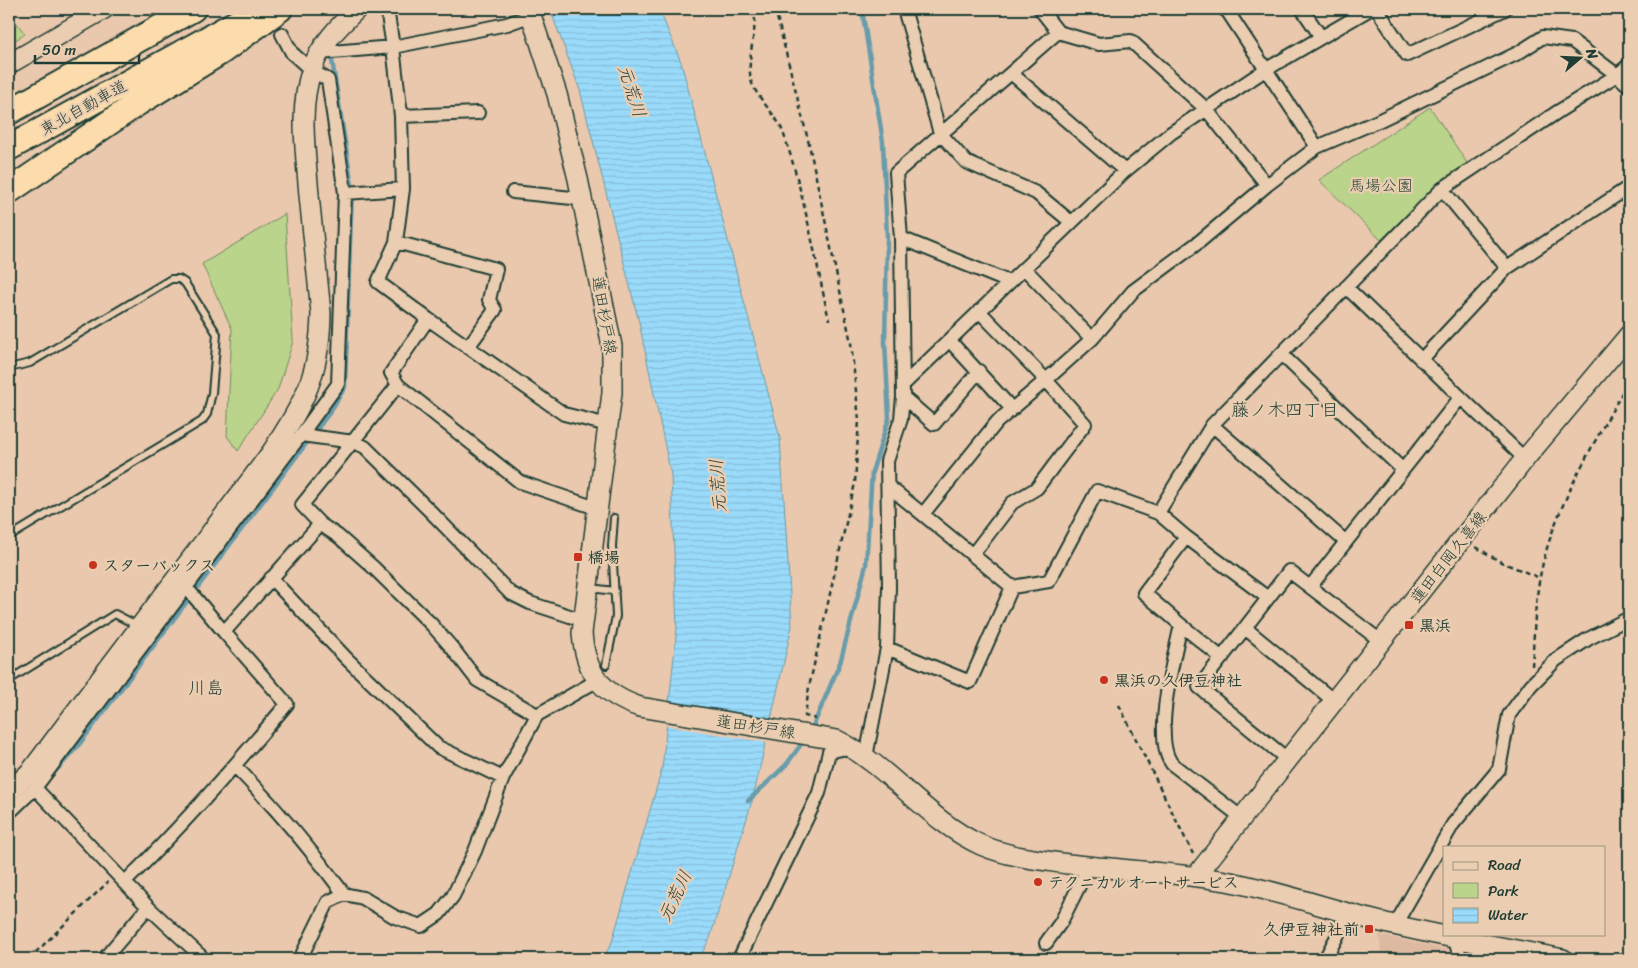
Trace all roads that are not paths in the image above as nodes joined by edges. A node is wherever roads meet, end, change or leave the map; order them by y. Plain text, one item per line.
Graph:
1 (193, 9) edge
2 (262, 9) edge
3 (280, 9) edge
4 (357, 9) edge
5 (387, 9) edge
6 (904, 9) edge
7 (1040, 9) edge
8 (1224, 9) edge
9 (1302, 9) edge
10 (1370, 9) edge
11 (1377, 9) edge
12 (1505, 9) edge
13 (96, 10) edge
14 (530, 12) edge
15 (1058, 32) junction
16 (282, 34) dead end
17 (1321, 37) junction
18 (394, 46) junction
19 (315, 61) junction
20 (9, 64) edge
21 (1629, 65) edge
22 (1265, 70) junction
23 (1011, 73) junction
24 (1617, 75) junction
25 (1629, 86) edge
26 (1206, 109) junction
27 (9, 112) edge
28 (478, 113) dead end
29 (401, 116) junction
30 (940, 133) junction
31 (9, 148) edge
32 (1317, 148) junction
33 (1125, 171) junction
34 (1267, 186) junction
35 (1629, 187) edge
36 (403, 189) junction
37 (1442, 189) junction
38 (9, 191) edge
39 (345, 192) junction
40 (512, 192) dead end
41 (582, 199) junction
42 (1071, 222) junction
43 (902, 238) junction
44 (396, 242) junction
45 (1024, 268) junction
46 (1507, 268) junction
47 (1009, 282) junction
48 (1346, 288) junction
49 (979, 312) junction
50 (428, 319) junction
51 (1628, 338) edge
52 (1092, 339) junction
53 (949, 340) junction
54 (468, 347) junction
55 (1281, 354) junction
56 (1421, 360) junction
57 (9, 368) edge
58 (979, 371) junction
59 (1046, 380) junction
60 (398, 386) junction
61 (903, 391) junction
62 (1460, 398) junction
63 (1012, 409) junction
64 (608, 425) junction
65 (1212, 425) junction
66 (301, 435) junction
67 (354, 442) junction
68 (1525, 459) junction
69 (1403, 470) junction
70 (888, 486) junction
71 (596, 508) junction
72 (1158, 513) junction
73 (923, 514) junction
74 (614, 518) dead end
75 (320, 524) junction
76 (9, 537) edge
77 (1186, 537) junction
78 (1346, 542) junction
79 (972, 554) junction
80 (271, 578) junction
81 (1012, 586) junction
82 (186, 587) junction
83 (587, 587) junction
84 (1310, 587) junction
85 (615, 591) junction
86 (1268, 598) junction
87 (1629, 618) edge
88 (582, 620) junction
89 (1180, 626) junction
90 (139, 627) junction
91 (1245, 628) junction
92 (224, 632) junction
93 (1382, 642) junction
94 (887, 648) junction
95 (1222, 658) junction
96 (602, 673) junction
97 (9, 680) edge
98 (1334, 701) junction
99 (537, 715) junction
100 (858, 752) junction
101 (1287, 759) junction
102 (235, 766) junction
103 (503, 778) junction
104 (35, 788) junction
105 (9, 792) edge
106 (9, 813) edge
107 (1241, 817) junction
108 (1088, 866) junction
109 (1196, 876) junction
110 (120, 878) junction
111 (344, 894) junction
112 (148, 907) junction
113 (1349, 914) junction
114 (1395, 925) junction
115 (1443, 936) edge
116 (1445, 936) edge
117 (1454, 938) junction
118 (1046, 943) dead end
119 (1485, 943) junction
120 (104, 959) edge
121 (204, 959) edge
122 (300, 959) edge
123 (739, 959) edge
124 (1325, 959) edge
125 (1461, 959) edge
126 (1505, 959) edge
127 (1563, 959) edge

1 - 27 highway, 東北自動車道
2 - 31 highway, 東北自動車道
3 - 38 highway
4 - 19 main road
5 - 18 street
6 - 30 street
7 - 15 street
8 - 22 street
9 - 17 street
10 - 17 street
11 - 12 street
13 - 20 main road
14 - 18 street
14 - 41 main road, 蓮田杉戸線
15 - 23 street
15 - 26 street
16 - 19 street
17 - 22 street
18 - 19 street
18 - 29 street
19 - 39 street
19 - 90 main road
21 - 24 street
22 - 26 street
22 - 32 street
23 - 30 street
23 - 33 street
24 - 25 street
24 - 32 street
24 - 37 street
26 - 33 street
26 - 34 street
28 - 29 street
29 - 36 street
30 - 42 street
30 - 43 street
32 - 34 street
33 - 42 street
34 - 52 street
35 - 46 street
36 - 39 street
36 - 44 street
37 - 46 street
37 - 48 street
39 - 66 street
40 - 41 street
41 - 64 main road, 蓮田杉戸線
42 - 45 street
43 - 47 street
43 - 61 street
44 - 50 street
44 - 54 street
45 - 47 street
45 - 52 street
46 - 56 street
47 - 49 street
48 - 55 street
48 - 56 street
49 - 53 street
49 - 59 street
50 - 54 street
50 - 60 street
51 - 68 main road, 蓮田白岡久喜線
52 - 59 street
53 - 58 street
53 - 61 street
54 - 64 street
55 - 65 street
55 - 69 street
56 - 62 street
57 - 76 lane
58 - 61 street
58 - 63 street
59 - 63 street
59 - 79 street
60 - 67 street
60 - 71 street
61 - 70 street
62 - 68 street
62 - 69 street
63 - 73 street
64 - 71 main road, 蓮田杉戸線
65 - 72 street
65 - 78 street
66 - 67 street
66 - 82 street
67 - 75 street
67 - 88 street
68 - 93 main road, 蓮田白岡久喜線
69 - 78 street
70 - 73 street
70 - 94 street
71 - 83 main road, 蓮田杉戸線
72 - 77 street
72 - 81 street
73 - 79 street
74 - 85 lane
75 - 80 street
75 - 99 street
77 - 86 street
77 - 89 street
78 - 84 street
79 - 81 street
80 - 92 street
80 - 103 street
81 - 94 street
82 - 92 street
82 - 104 street
83 - 85 lane
83 - 88 main road, 蓮田杉戸線
84 - 86 street
84 - 93 street
85 - 96 lane
86 - 91 street
87 - 114 street
88 - 96 main road, 蓮田杉戸線
89 - 95 street
89 - 107 street
90 - 97 lane
90 - 105 main road
91 - 95 street
91 - 98 street
92 - 102 street
93 - 98 main road, 蓮田白岡久喜線
94 - 100 street
95 - 101 street
96 - 99 street
96 - 100 main road, 蓮田杉戸線
98 - 101 main road, 蓮田白岡久喜線
99 - 103 street
100 - 108 main road, 蓮田杉戸線
100 - 123 street
101 - 107 main road, 蓮田白岡久喜線
102 - 110 street
102 - 111 street
103 - 111 street
104 - 106 street
104 - 110 street
107 - 109 main road, 蓮田白岡久喜線
108 - 109 main road, 蓮田杉戸線
108 - 118 street
109 - 113 main road, 蓮田杉戸線
110 - 112 street
111 - 122 street
112 - 120 street
112 - 121 street
113 - 114 main road, 蓮田杉戸線
113 - 124 street
114 - 115 main road, 蓮田杉戸線
116 - 117 main road, 蓮田杉戸線
117 - 119 main road, 蓮田杉戸線
117 - 125 street
119 - 126 street
119 - 127 main road, 蓮田杉戸線

